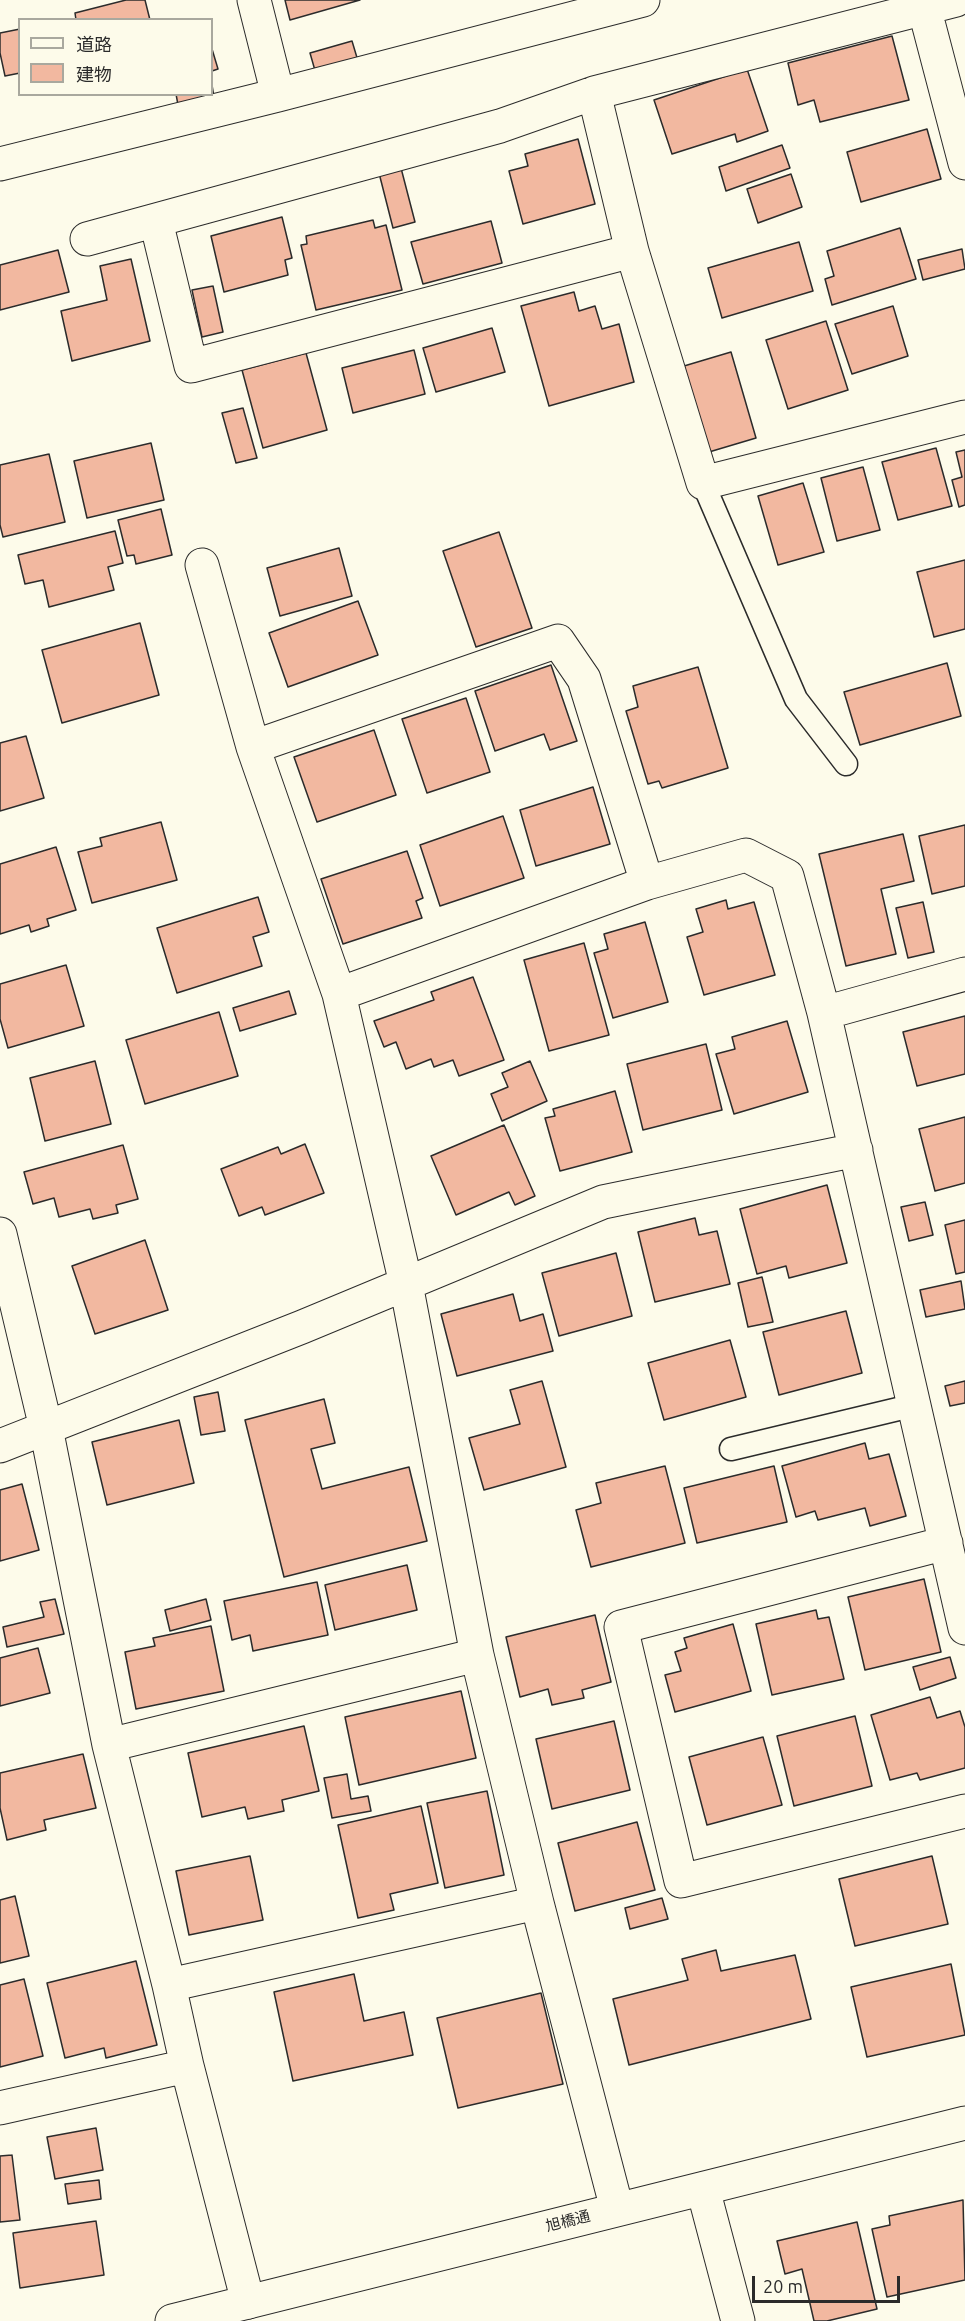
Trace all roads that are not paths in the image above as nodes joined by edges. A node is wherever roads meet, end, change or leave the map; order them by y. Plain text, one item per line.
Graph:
1 (254, 0) edge
2 (643, 0) edge
3 (956, 0) edge
4 (924, 7) junction
5 (594, 93) junction
6 (278, 95) junction
7 (965, 163) edge
8 (0, 164) edge
9 (156, 221) junction
10 (87, 239) dead end
11 (632, 251) junction
12 (965, 417) edge
13 (703, 483) junction
14 (201, 565) dead end
15 (253, 747) junction
16 (846, 765) dead end
17 (647, 883) junction
18 (965, 974) edge
19 (339, 994) junction
20 (824, 1013) junction
21 (856, 1150) junction
22 (0, 1234) edge
23 (406, 1284) junction
24 (915, 1405) junction
25 (46, 1428) junction
26 (0, 1446) edge
27 (731, 1449) dead end
28 (946, 1543) junction
29 (960, 1582) edge
30 (965, 1628) edge
31 (477, 1655) junction
32 (109, 1745) junction
33 (965, 1810) edge
34 (537, 1903) junction
35 (169, 1985) junction
36 (187, 2066) junction
37 (0, 2108) edge
38 (965, 2123) edge
39 (703, 2189) junction
40 (617, 2209) junction
41 (248, 2302) junction
42 (172, 2321) edge
43 (738, 2321) edge

1 - 6 street
2 - 6 street
3 - 4 street
4 - 5 street
4 - 7 street
5 - 9 street
5 - 11 street
6 - 8 street
9 - 10 street
9 - 11 street
11 - 13 street
12 - 13 street
13 - 16 lane
14 - 15 street
15 - 17 street
15 - 19 street
17 - 19 street
17 - 20 street
18 - 20 street
19 - 23 street
20 - 21 street
21 - 23 street
21 - 24 street
22 - 25 street
23 - 25 street
23 - 31 street
24 - 27 lane
24 - 28 street
25 - 26 street
25 - 32 street
28 - 29 street
28 - 33 street
29 - 30 street
31 - 32 street
31 - 34 street
32 - 35 street
34 - 35 street
34 - 40 street
35 - 36 street
36 - 37 street
36 - 41 street
38 - 39 street, 旭橋通
39 - 40 street, 旭橋通
39 - 43 street
40 - 41 street, 旭橋通
41 - 42 street, 旭橋通

